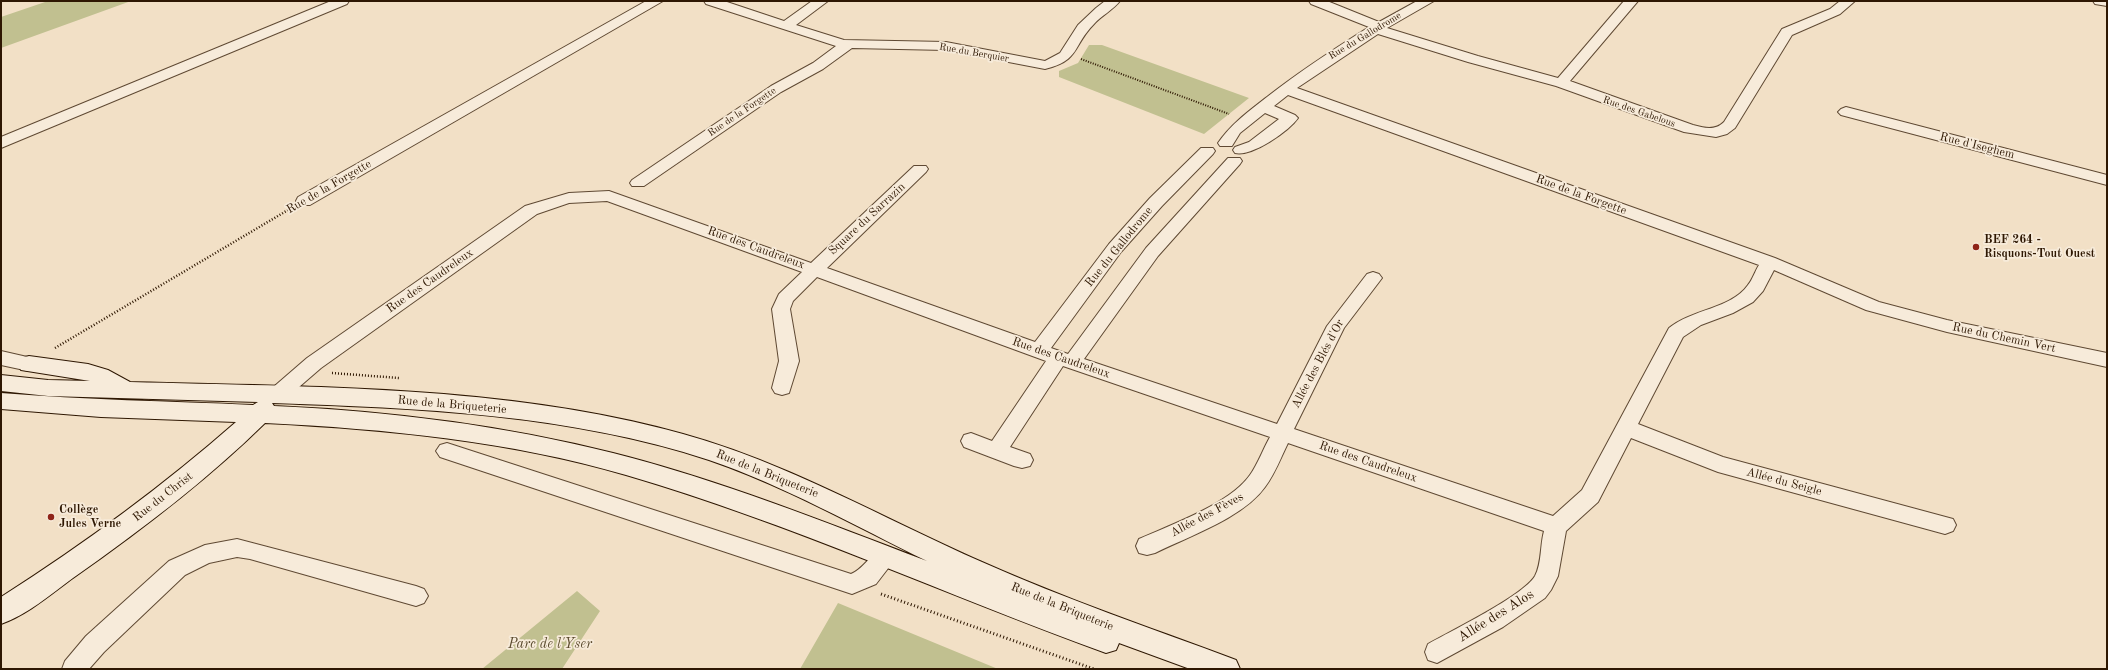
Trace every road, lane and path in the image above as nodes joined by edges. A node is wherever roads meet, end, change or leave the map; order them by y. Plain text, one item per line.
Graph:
1 (342, 1) edge
2 (656, 1) edge
3 (711, 1) edge
4 (820, 1) edge
5 (1113, 1) edge
6 (1316, 1) edge
7 (1427, 1) edge
8 (1631, 1) edge
9 (1848, 1) edge
10 (2100, 1) edge
11 (2107, 2) edge
12 (785, 26) junction
13 (1378, 28) junction
14 (849, 44) junction
15 (1068, 54) junction
16 (1561, 83) junction
17 (1287, 89) junction
18 (1263, 107) junction
19 (1846, 112) dead end
20 (1246, 121) junction
21 (1, 143) edge
22 (1226, 143) junction
23 (1207, 151) junction
24 (1237, 155) junction
25 (920, 169) dead end
26 (2107, 180) edge
27 (638, 183) dead end
28 (304, 201) joint
29 (1769, 262) junction
30 (814, 269) junction
31 (1373, 278) dead end
32 (1900, 314) joint
33 (1039, 351) junction
34 (1, 358) edge
35 (1066, 360) junction
36 (2107, 360) edge
37 (29, 364) junction
38 (1, 383) edge
39 (782, 388) dead end
40 (127, 391) junction
41 (277, 395) junction
42 (1, 401) edge
43 (258, 414) junction
44 (1626, 427) junction
45 (1282, 433) junction
46 (971, 441) dead end
47 (447, 450) dead end
48 (997, 450) junction
49 (1022, 460) dead end
50 (866, 519) junction
51 (1945, 525) dead end
52 (1556, 526) junction
53 (1147, 546) dead end
54 (885, 558) junction
55 (974, 570) junction
56 (852, 584) junction
57 (416, 596) dead end
58 (1, 612) edge
59 (1437, 652) dead end
60 (74, 669) edge
61 (1094, 669) edge
62 (1184, 669) edge
63 (1226, 669) edge

1 - 21 street
2 - 28 street, Rue de la Forgette
3 - 12 street, Rue du Berquier
4 - 12 street
5 - 15 street, Rue du Berquier
6 - 13 street, Rue des Gabelous
7 - 13 street, Rue du Gallodrome
8 - 16 street
9 - 16 street, Rue des Gabelous
10 - 11 street
12 - 14 street, Rue du Berquier
13 - 16 street, Rue des Gabelous
13 - 17 street, Rue du Gallodrome
14 - 15 street, Rue du Berquier
14 - 27 street, Rue de la Forgette
15 - 20 path
17 - 18 street
17 - 29 street, Rue de la Forgette
18 - 20 street
18 - 24 street
19 - 26 street, Rue d'Iseghem
20 - 22 street
22 - 23 street
22 - 24 street
23 - 24 street
23 - 33 street, Rue du Gallodrome
24 - 35 street
25 - 30 street, Square du Sarrazin
28 - 37 path, Rue de la Forgette
29 - 32 street, Rue de la Forgette
29 - 44 street
30 - 33 street, Rue des Caudreleux
30 - 39 street, Square du Sarrazin
30 - 41 street, Rue des Caudreleux
31 - 45 street, Allée des Blés d'Or
32 - 36 street, Rue du Chemin Vert
33 - 35 street, Rue des Caudreleux
34 - 37 street
35 - 45 street, Rue des Caudreleux
35 - 48 street
37 - 40 street
38 - 40 street, Rue de la Briqueterie
40 - 41 street, Rue de la Briqueterie
41 - 43 street, Rue du Christ
41 - 50 street, Rue de la Briqueterie
42 - 43 street, Rue de la Briqueterie
43 - 54 street, Rue de la Briqueterie
43 - 58 street, Rue du Christ
44 - 51 street, Allée du Seigle
44 - 52 street
45 - 52 street, Rue des Caudreleux
45 - 53 street, Allée des Fèves
46 - 48 street
47 - 56 street
48 - 49 street
50 - 54 street
50 - 55 street, Rue de la Briqueterie
52 - 59 street, Allée des Alos
54 - 55 street
54 - 56 street
54 - 62 street, Rue de la Briqueterie
55 - 63 street, Rue de la Briqueterie
56 - 61 path
57 - 60 street

